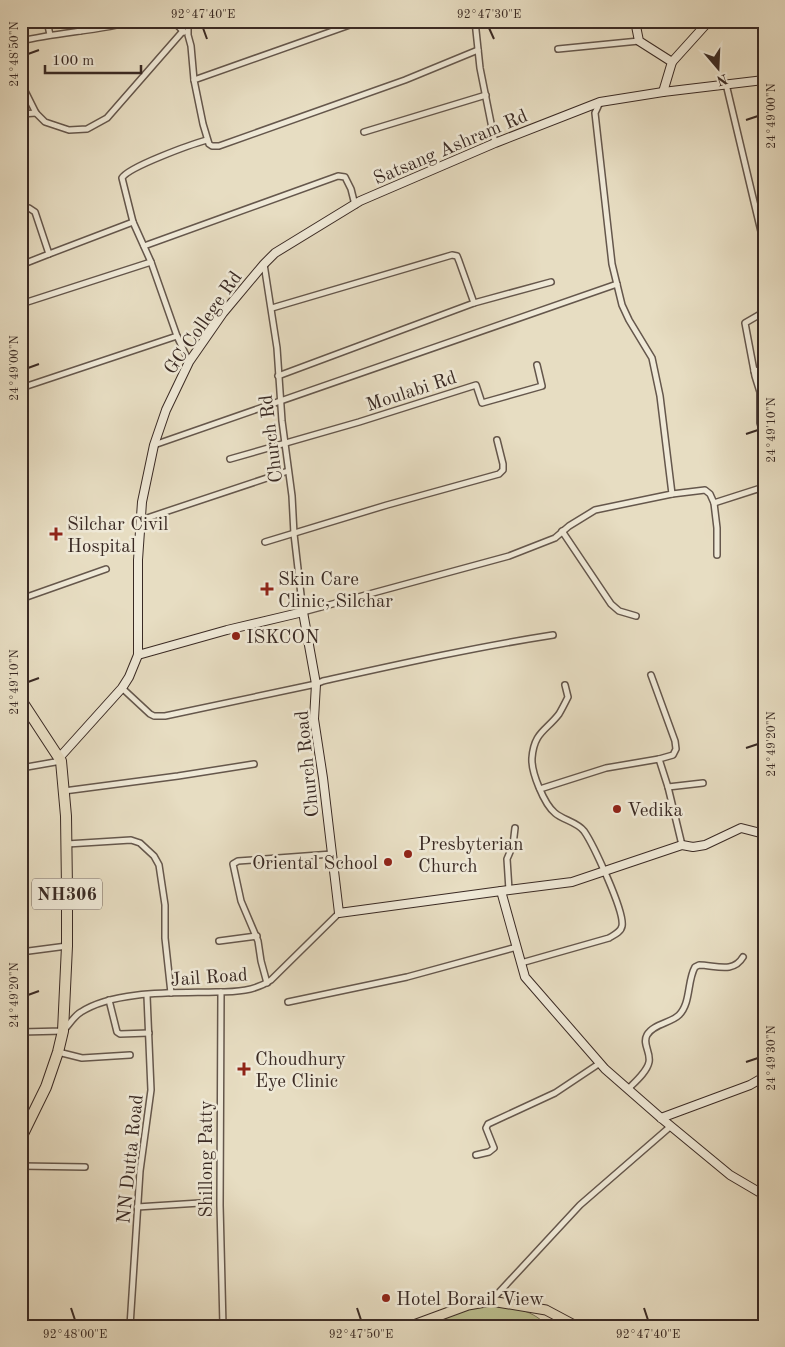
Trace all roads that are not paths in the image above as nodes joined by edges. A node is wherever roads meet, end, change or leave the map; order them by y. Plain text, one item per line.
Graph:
1 (47, 21) edge
2 (78, 21) edge
3 (135, 21) edge
4 (172, 21) edge
5 (188, 21) edge
6 (361, 21) edge
7 (474, 21) edge
8 (635, 21) edge
9 (709, 21) edge
10 (110, 24) edge
11 (183, 30) junction
12 (80, 31) junction
13 (50, 35) junction
14 (188, 35) junction
15 (21, 41) edge
16 (639, 41) junction
17 (558, 49) dead end
18 (478, 50) junction
19 (672, 62) junction
20 (194, 80) junction
21 (764, 80) edge
22 (21, 83) edge
23 (726, 84) junction
24 (663, 92) junction
25 (486, 95) junction
26 (600, 102) junction
27 (36, 113) junction
28 (21, 114) edge
29 (364, 132) dead end
30 (207, 140) junction
31 (495, 143) junction
32 (355, 205) junction
33 (21, 208) edge
34 (133, 222) junction
35 (764, 244) edge
36 (144, 246) junction
37 (49, 254) junction
38 (151, 262) junction
39 (264, 264) junction
40 (21, 265) edge
41 (551, 282) dead end
42 (617, 284) junction
43 (474, 303) junction
44 (21, 304) edge
45 (272, 308) junction
46 (764, 312) edge
47 (176, 336) junction
48 (189, 362) junction
49 (537, 364) dead end
50 (764, 369) edge
51 (754, 371) junction
52 (278, 376) junction
53 (21, 388) edge
54 (280, 400) junction
55 (764, 435) edge
56 (497, 440) dead end
57 (285, 444) junction
58 (154, 445) junction
59 (230, 459) dead end
60 (288, 471) junction
61 (764, 487) edge
62 (672, 494) junction
63 (714, 503) junction
64 (141, 520) junction
65 (562, 531) junction
66 (294, 534) junction
67 (265, 542) dead end
68 (717, 555) dead end
69 (106, 569) dead end
70 (21, 599) edge
71 (303, 612) junction
72 (636, 616) dead end
73 (553, 635) dead end
74 (138, 655) junction
75 (651, 675) dead end
76 (316, 684) junction
77 (565, 685) dead end
78 (122, 688) junction
79 (21, 700) edge
80 (60, 759) junction
81 (659, 759) junction
82 (254, 764) dead end
83 (21, 768) edge
84 (702, 783) dead end
85 (668, 787) junction
86 (540, 789) junction
87 (64, 791) junction
88 (515, 828) dead end
89 (764, 834) edge
90 (67, 844) junction
91 (682, 845) junction
92 (332, 854) junction
93 (604, 872) junction
94 (505, 890) junction
95 (339, 913) junction
96 (257, 936) junction
97 (219, 941) dead end
98 (67, 946) junction
99 (517, 947) junction
100 (21, 952) edge
101 (743, 957) dead end
102 (521, 963) junction
103 (267, 983) junction
104 (221, 992) junction
105 (171, 994) junction
106 (147, 996) junction
107 (109, 1000) junction
108 (288, 1002) dead end
109 (63, 1031) junction
110 (21, 1032) edge
111 (149, 1033) junction
112 (58, 1052) junction
113 (130, 1055) dead end
114 (600, 1063) junction
115 (764, 1077) edge
116 (628, 1089) junction
117 (661, 1118) junction
118 (26, 1122) edge
119 (671, 1126) junction
120 (21, 1138) edge
121 (476, 1155) dead end
122 (21, 1166) edge
123 (85, 1166) dead end
124 (764, 1195) edge
125 (200, 1204) dead end
126 (137, 1207) junction
127 (491, 1301) junction
128 (558, 1321) edge
129 (21, 1322) edge
130 (23, 1326) edge
131 (130, 1326) edge
132 (223, 1326) edge
133 (411, 1326) edge
134 (576, 1326) edge

1 - 13 street
2 - 12 street
3 - 10 street
4 - 11 street
5 - 14 street
6 - 20 street
7 - 18 street
8 - 16 main road
9 - 19 main road
10 - 12 street
11 - 14 street
11 - 27 street
12 - 13 street
13 - 15 street
14 - 20 street
16 - 17 street
16 - 19 main road
18 - 25 street
18 - 30 street
19 - 24 main road
20 - 30 street
21 - 23 main road, Satsang Ashram Rd
22 - 27 street
23 - 24 main road, Satsang Ashram Rd
23 - 35 street
24 - 26 main road, Satsang Ashram Rd
25 - 29 street
25 - 31 street
26 - 31 main road, Satsang Ashram Rd
26 - 42 street
27 - 28 street
30 - 34 street
31 - 32 main road, Satsang Ashram Rd
32 - 36 street
32 - 39 main road, Satsang Ashram Rd
33 - 37 street
34 - 36 street
34 - 37 street
36 - 38 street
37 - 40 street
38 - 44 street
38 - 47 street
39 - 45 street, Church Rd
39 - 48 main road, GC College Rd
41 - 43 street
42 - 54 street
42 - 62 street
43 - 45 street
43 - 52 street
45 - 52 street, Church Rd
46 - 51 street
47 - 48 street
47 - 53 street
48 - 58 main road, GC College Rd
49 - 57 street, Moulabi Rd
50 - 51 street
51 - 55 street
52 - 54 street, Church Rd
54 - 57 street, Church Rd
54 - 58 street
56 - 66 street
57 - 59 street
57 - 60 street, Church Rd
58 - 64 main road, GC College Rd
60 - 64 street
60 - 66 street, Church Rd
61 - 63 street
62 - 63 street
62 - 65 street
63 - 68 street
64 - 74 main road, GC College Rd
65 - 71 street
65 - 72 street
66 - 67 street
66 - 71 street, Church Rd
69 - 70 street
71 - 74 main road
71 - 76 main road, Church Road
73 - 76 street
74 - 78 main road, GC College Rd
75 - 81 street
76 - 78 street
76 - 92 main road, Church Road
77 - 86 street
78 - 80 main road, GC College Rd
79 - 80 highway, NH306
80 - 83 street
80 - 87 highway, NH306
81 - 85 street
81 - 86 street
82 - 87 street
84 - 85 street
85 - 91 street
86 - 93 street
87 - 90 highway, NH306
88 - 94 street
89 - 91 main road
90 - 98 highway, NH306
90 - 105 street
91 - 93 main road
92 - 95 main road, Church Road
92 - 96 street
93 - 94 main road
93 - 102 street
94 - 95 main road
94 - 99 main road
95 - 103 street, Jail Road
96 - 97 street
96 - 103 street
98 - 100 street
98 - 109 highway, NH306
99 - 102 main road
99 - 108 street
101 - 116 street
102 - 114 main road
103 - 104 street, Jail Road
104 - 105 street, Jail Road
104 - 132 street, Shillong Patty
105 - 106 street, Jail Road
106 - 107 street, Jail Road
106 - 111 street, NN Dutta Road
107 - 109 street, Jail Road
107 - 111 street
109 - 110 street
109 - 112 highway, NH306
111 - 126 street, NN Dutta Road
112 - 113 street
112 - 118 highway, NH306
114 - 116 main road
114 - 121 street
115 - 117 main road
116 - 117 main road
117 - 119 main road
118 - 120 highway, NH306
119 - 124 main road
119 - 127 street
122 - 123 street
125 - 126 street
126 - 131 street, NN Dutta Road
127 - 128 main road
127 - 133 main road
128 - 134 main road
129 - 130 highway

